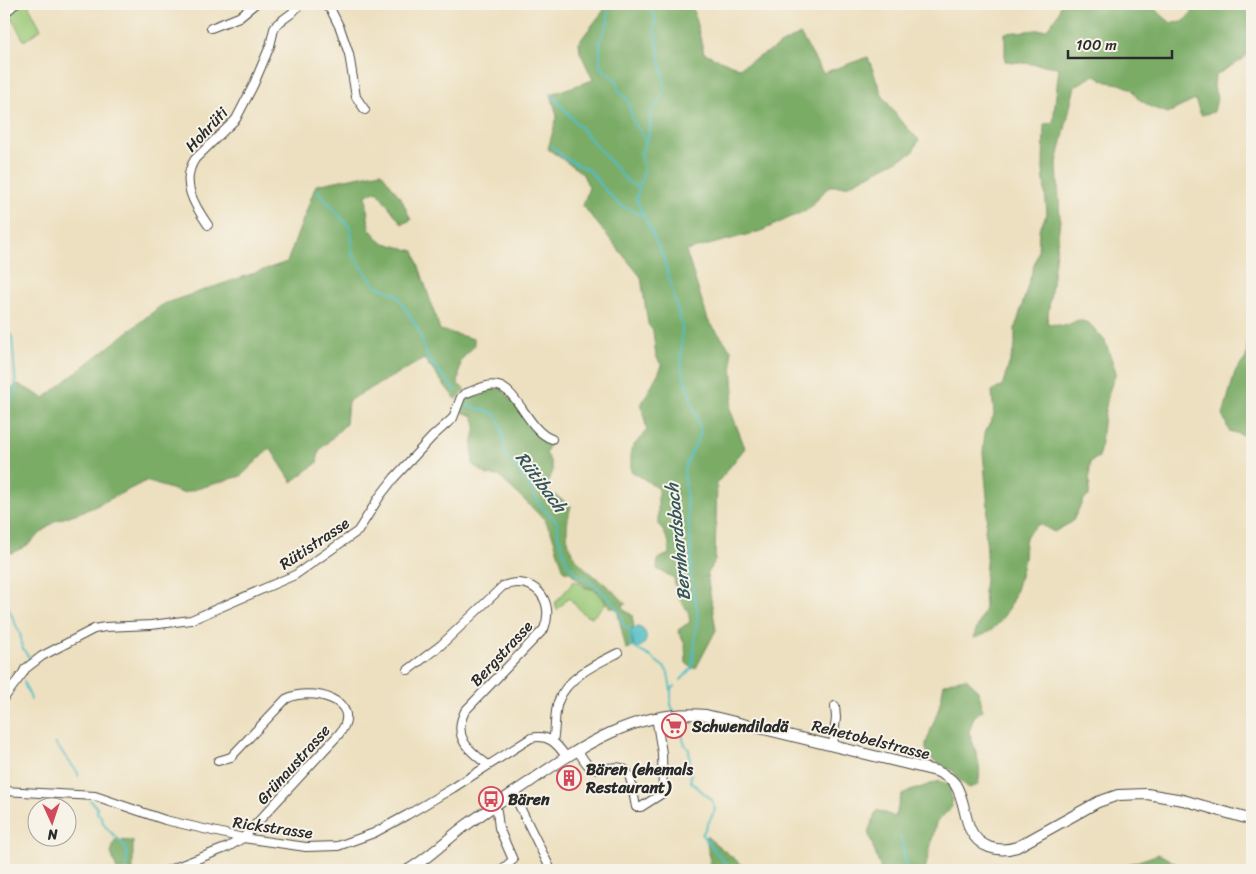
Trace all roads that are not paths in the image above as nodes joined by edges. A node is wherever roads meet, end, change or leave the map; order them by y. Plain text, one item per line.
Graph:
1 (14, 4) edge
2 (255, 4) edge
3 (300, 4) edge
4 (323, 4) edge
5 (4, 14) edge
6 (211, 28) dead end
7 (365, 110) dead end
8 (208, 225) dead end
9 (552, 439) dead end
10 (618, 653) dead end
11 (408, 670) dead end
12 (4, 698) edge
13 (836, 706) dead end
14 (656, 717) junction
15 (553, 741) junction
16 (833, 745) junction
17 (577, 750) junction
18 (566, 757) junction
19 (218, 761) dead end
20 (488, 765) junction
21 (4, 791) edge
22 (513, 793) junction
23 (493, 806) junction
24 (1252, 820) edge
25 (243, 838) junction
26 (170, 870) edge
27 (408, 870) edge
28 (501, 870) edge
29 (551, 870) edge

1 - 5 street
2 - 6 street
3 - 8 street, Hohrüti
4 - 7 street
9 - 12 street, Rütistrasse
10 - 15 street
11 - 20 street, Bergstrasse
13 - 16 street
14 - 16 street, Rehetobelstrasse
14 - 17 street, Rehetobelstrasse
14 - 17 street
15 - 18 street
15 - 20 street, Rickstrasse
16 - 24 street, Rehetobelstrasse
17 - 18 street, Rehetobelstrasse
18 - 22 street, Rehetobelstrasse
19 - 25 street, Grünaustrasse
20 - 25 street, Rickstrasse
21 - 25 street, Rickstrasse
22 - 23 street, Rehetobelstrasse
22 - 29 street
23 - 27 street, Rehetobelstrasse
23 - 28 street
25 - 26 street, Grünaustrasse

